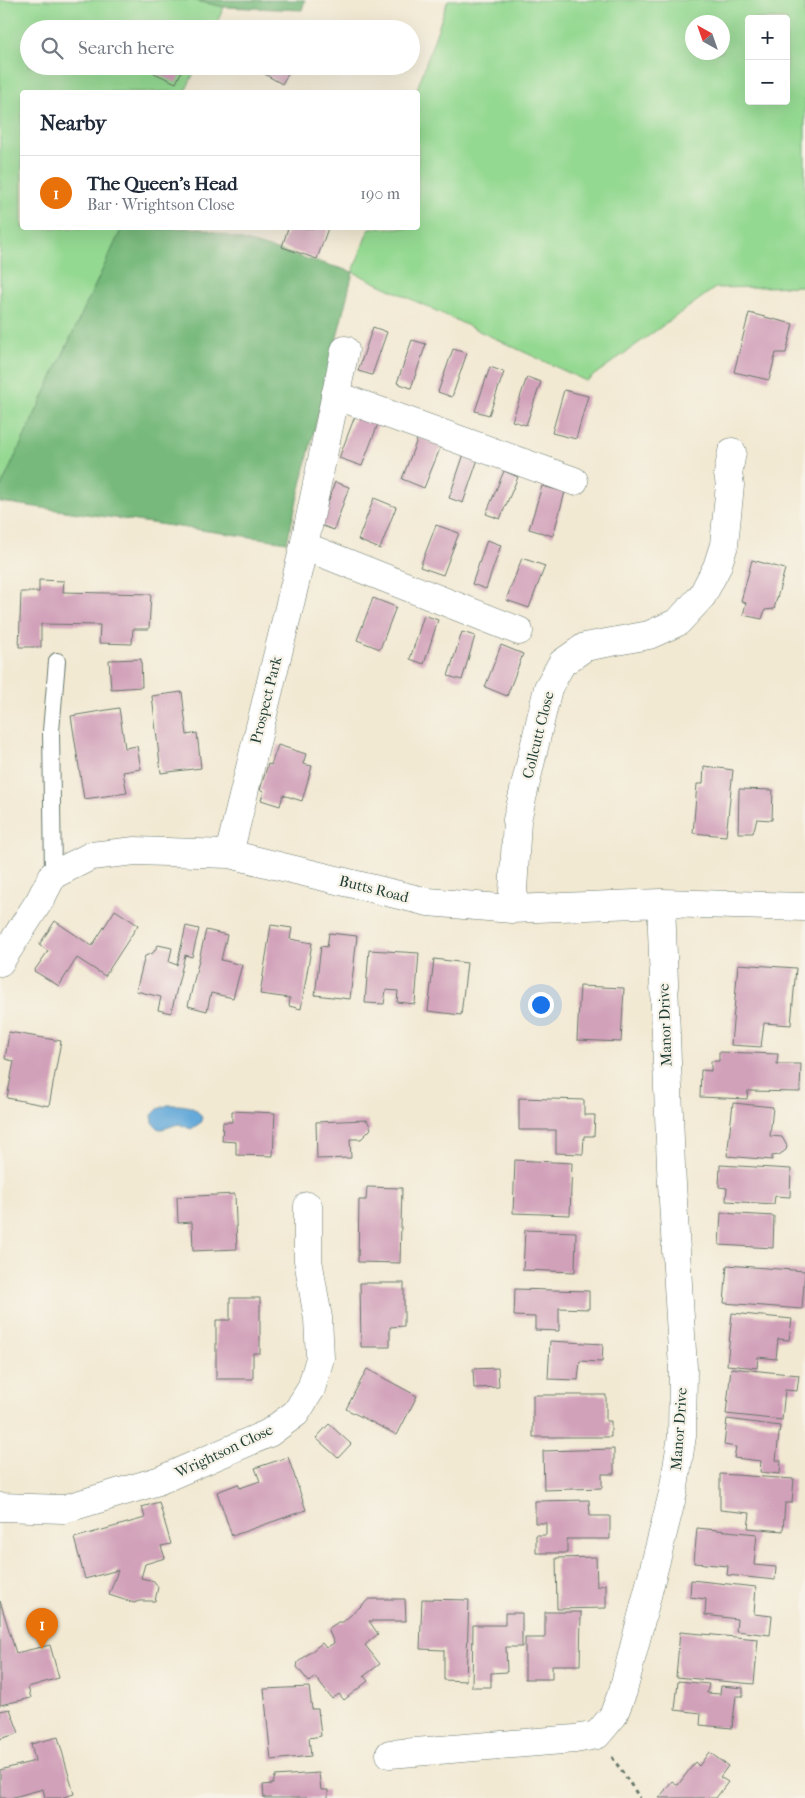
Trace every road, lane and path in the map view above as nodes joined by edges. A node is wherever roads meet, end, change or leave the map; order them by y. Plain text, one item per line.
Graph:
1 (345, 350) dead end
2 (335, 395) junction
3 (732, 452) dead end
4 (574, 480) dead end
5 (304, 546) junction
6 (520, 631) dead end
7 (57, 661) dead end
8 (229, 854) junction
9 (53, 875) junction
10 (660, 903) junction
11 (805, 907) edge
12 (512, 909) junction
13 (0, 962) edge
14 (308, 1206) dead end
15 (0, 1507) edge
16 (597, 1735) junction
17 (390, 1754) dead end
18 (640, 1798) edge

1 - 2 street, Prospect Park
2 - 4 street
2 - 5 street, Prospect Park
3 - 12 street, Collcutt Close
5 - 6 street
5 - 8 street, Prospect Park
7 - 9 lane
8 - 9 street, Butts Road
8 - 12 street, Butts Road
9 - 13 street
10 - 11 street, Butts Road
10 - 12 street, Butts Road
10 - 16 street, Manor Drive
14 - 15 street, Wrightson Close
16 - 17 street
16 - 18 path

